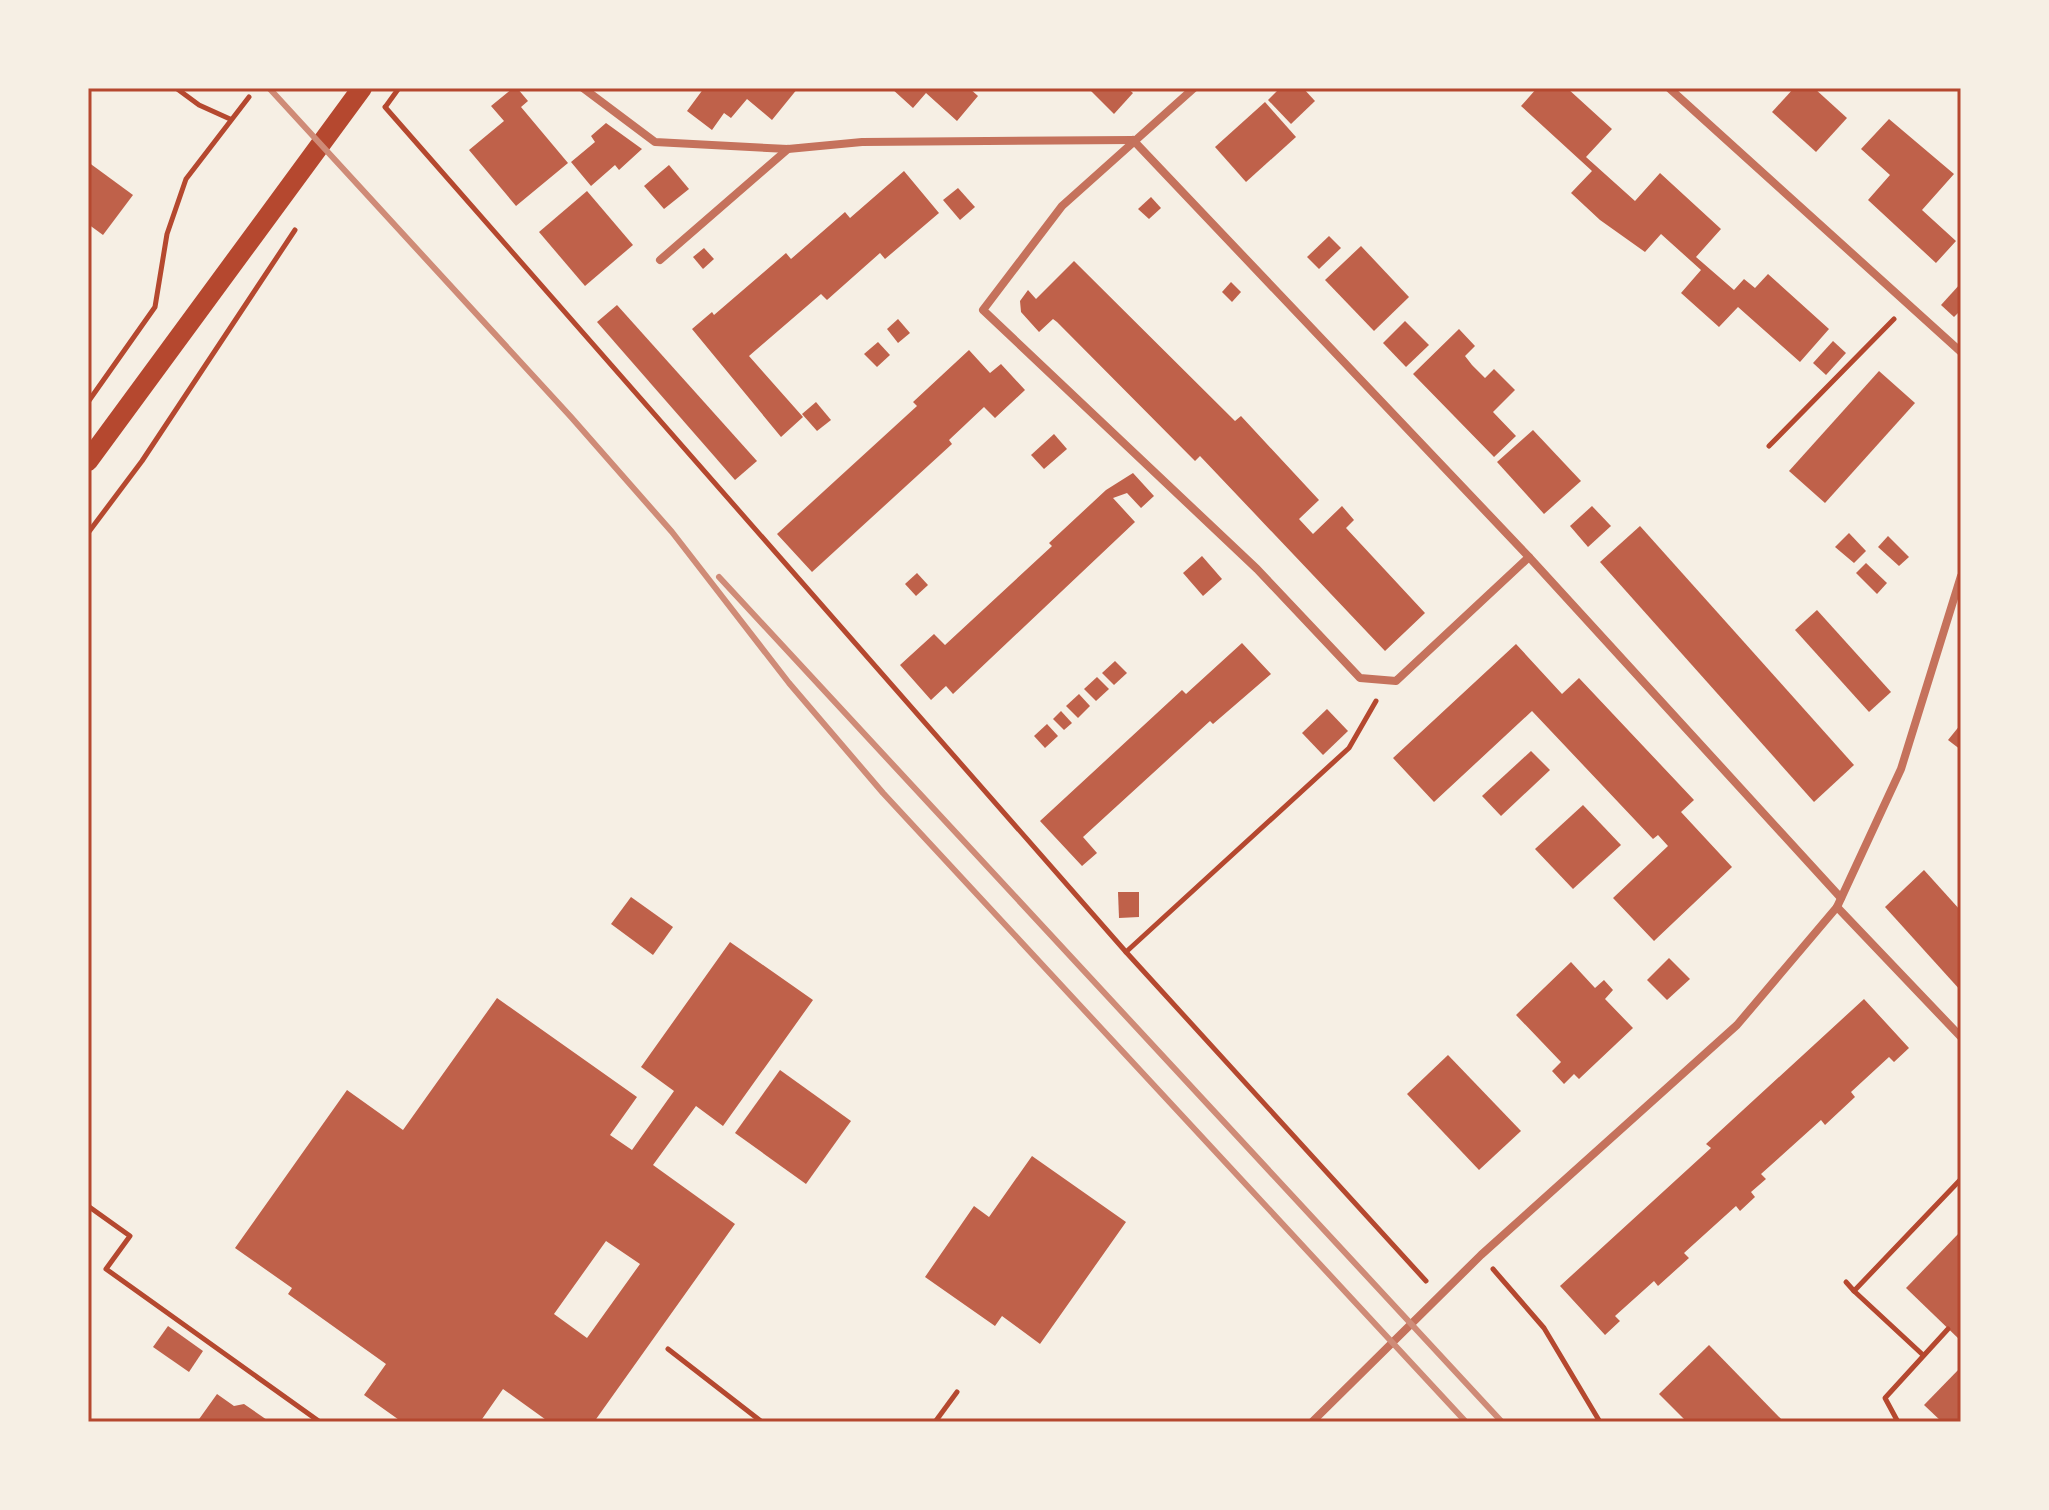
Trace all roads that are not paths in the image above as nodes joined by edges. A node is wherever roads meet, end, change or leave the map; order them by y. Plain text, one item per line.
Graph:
1 (362, 88) edge
2 (583, 88) edge
3 (1194, 88) edge
4 (1669, 88) edge
5 (1133, 140) junction
6 (788, 149) junction
7 (660, 260) dead end
8 (1961, 352) edge
9 (88, 461) edge
10 (1529, 557) junction
11 (1961, 576) edge
12 (1841, 898) junction
13 (1837, 907) junction
14 (1961, 1037) edge
15 (1312, 1422) edge

1 - 9 main road
2 - 6 street
3 - 5 street
4 - 8 street
5 - 6 street
5 - 10 street
5 - 10 street
6 - 7 street
10 - 12 street
11 - 12 street
12 - 13 street
13 - 14 street
13 - 15 street

